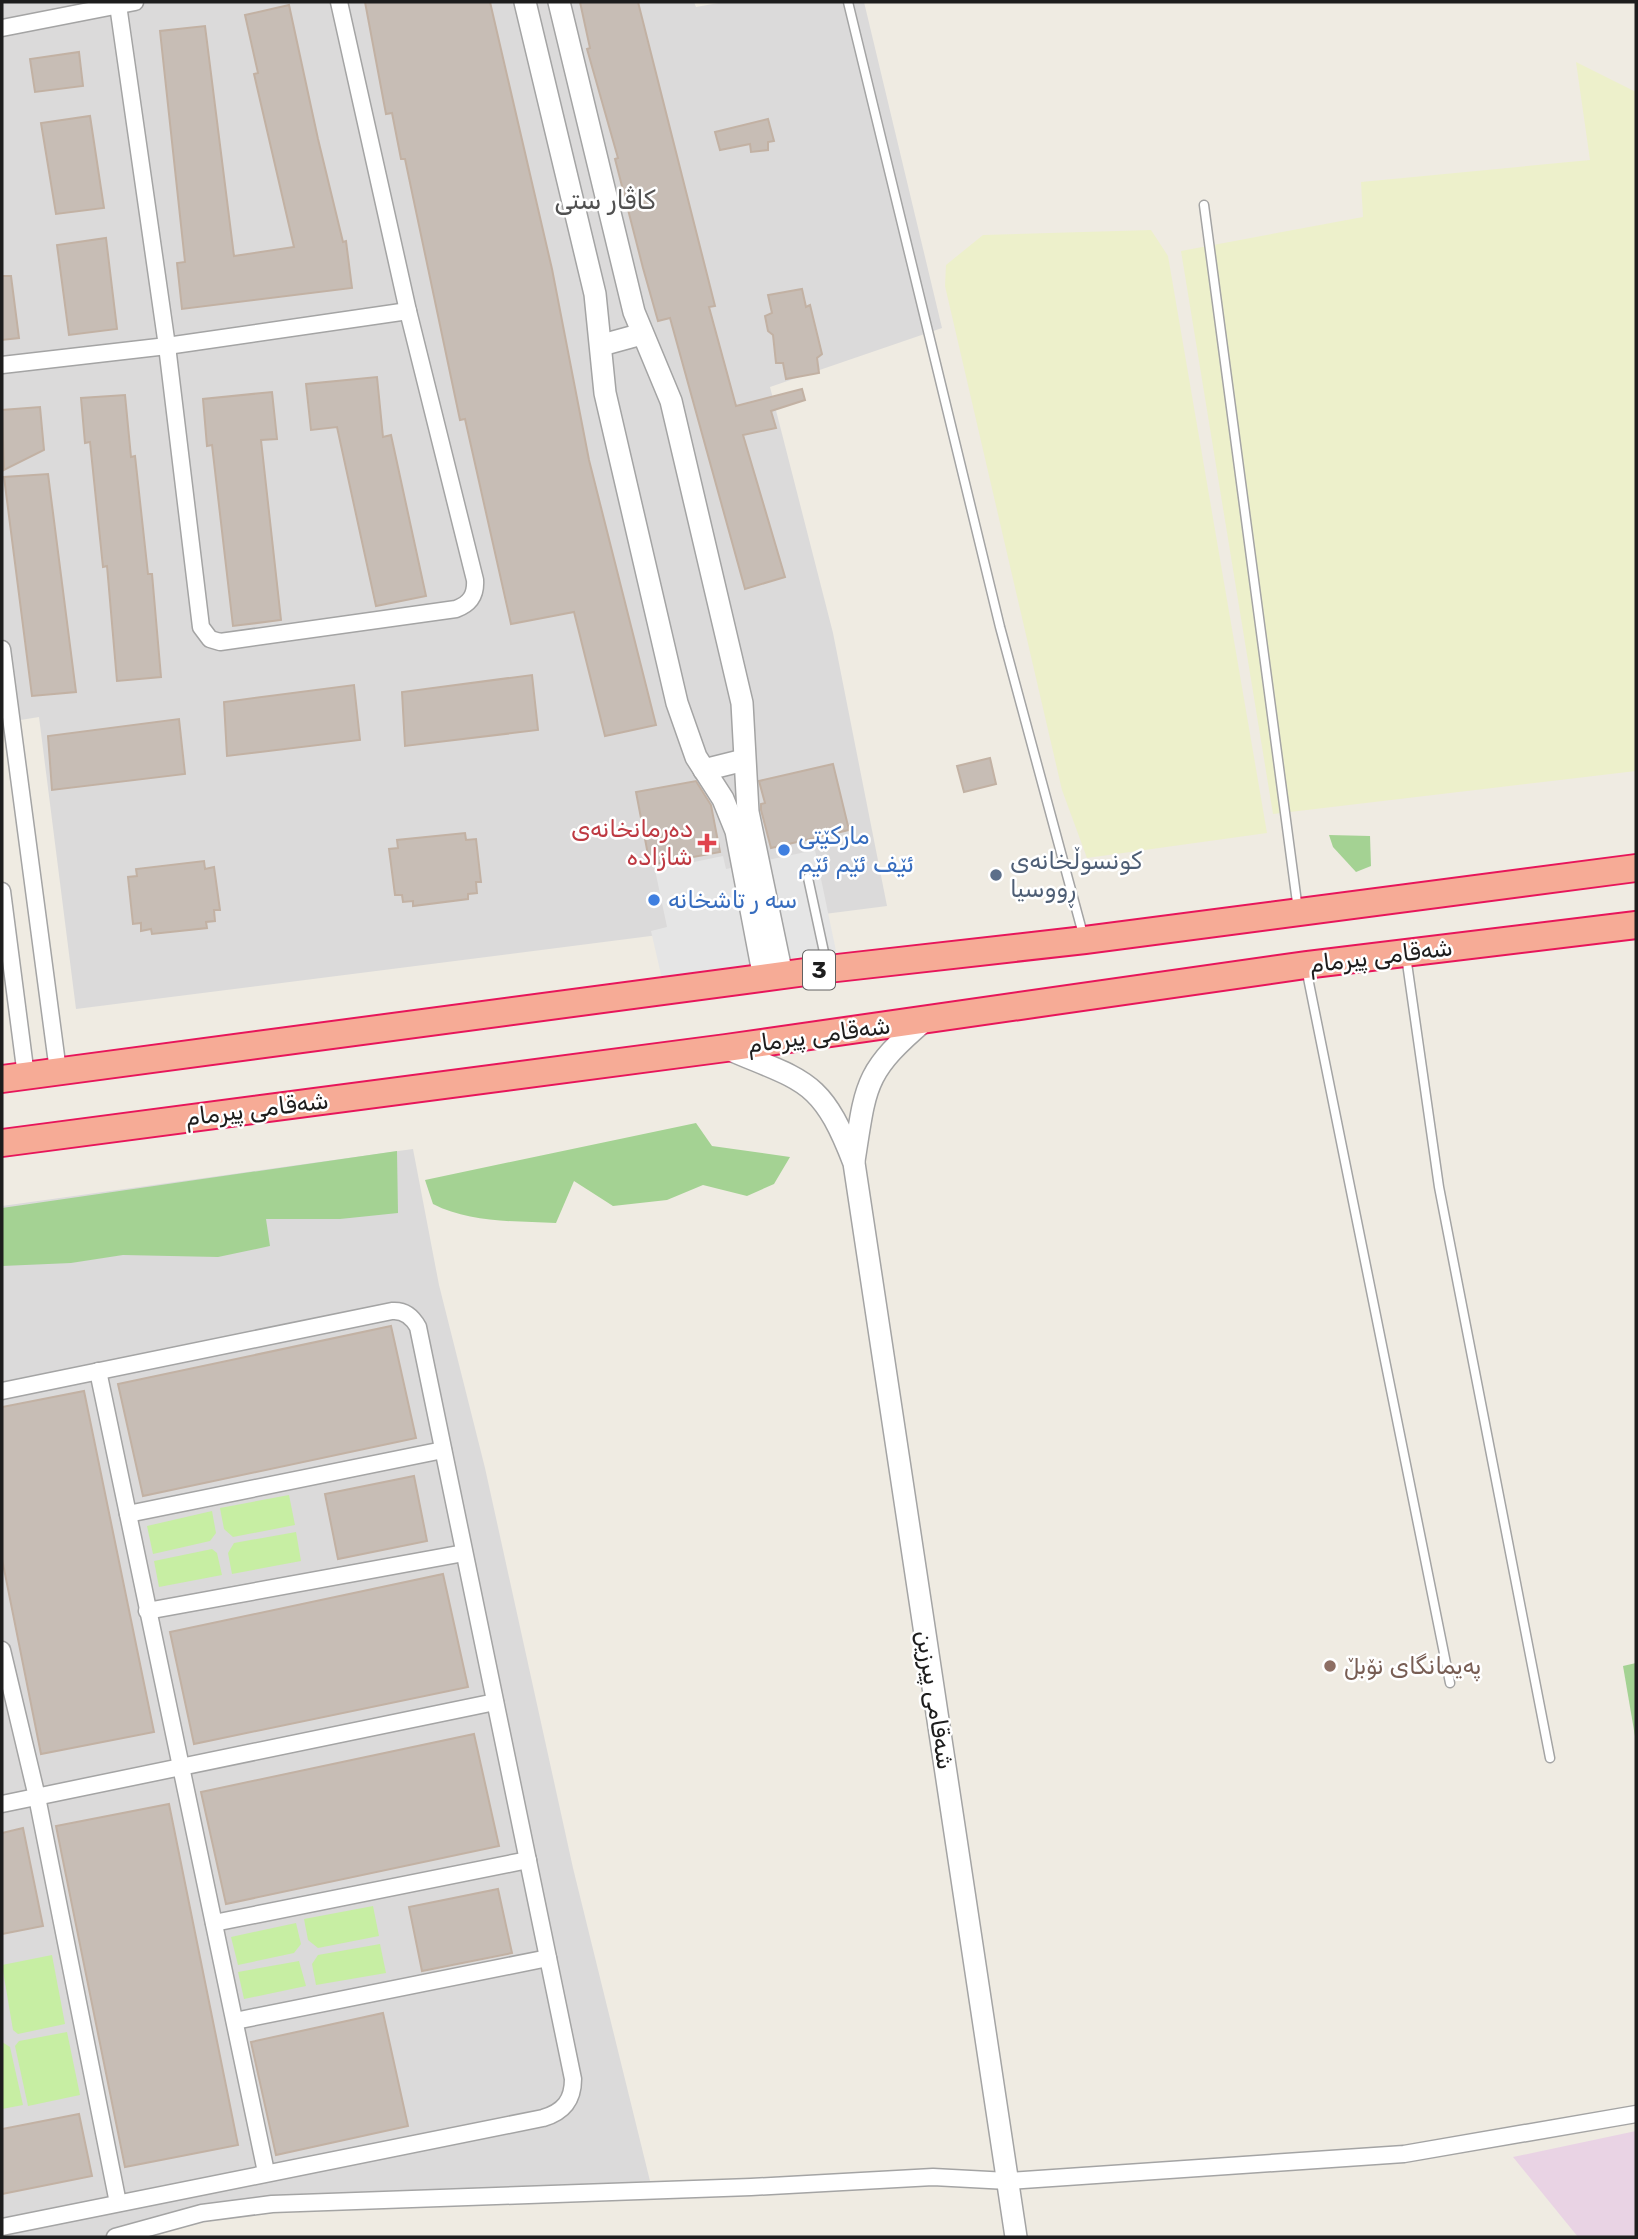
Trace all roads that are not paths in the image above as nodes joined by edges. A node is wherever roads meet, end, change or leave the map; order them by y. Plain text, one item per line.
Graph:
1 (135, 2) edge
2 (338, 2) edge
3 (525, 2) edge
4 (559, 2) edge
5 (848, 2) edge
6 (118, 5) junction
7 (2, 28) edge
8 (1204, 205) dead end
9 (408, 311) junction
10 (642, 334) junction
11 (602, 345) junction
12 (167, 346) junction
13 (2, 365) edge
14 (2, 649) edge
15 (4, 685) edge
16 (8, 736) edge
17 (744, 760) junction
18 (704, 770) junction
19 (739, 814) junction
20 (1636, 868) edge
21 (808, 878) dead end
22 (2, 891) edge
23 (1298, 913) junction
24 (1636, 925) edge
25 (1084, 940) junction
26 (1406, 953) junction
27 (1306, 965) junction
28 (828, 969) junction
29 (773, 977) junction
30 (925, 1020) junction
31 (726, 1048) junction
32 (58, 1071) junction
33 (14, 1078) edge
34 (2, 1143) edge
35 (854, 1163) junction
36 (98, 1371) junction
37 (2, 1391) edge
38 (443, 1450) junction
39 (128, 1514) junction
40 (464, 1553) junction
41 (147, 1611) junction
42 (2, 1650) edge
43 (1450, 1683) dead end
44 (495, 1702) junction
45 (1550, 1758) dead end
46 (180, 1768) junction
47 (37, 1797) junction
48 (2, 1804) edge
49 (528, 1860) junction
50 (214, 1923) junction
51 (548, 1958) junction
52 (234, 2021) junction
53 (1636, 2114) edge
54 (265, 2172) junction
55 (1008, 2181) junction
56 (118, 2203) junction
57 (2, 2227) edge
58 (115, 2237) edge
59 (1016, 2237) edge

1 - 6 street
2 - 9 street
3 - 11 street
4 - 10 street
5 - 25 lane
6 - 7 street
6 - 12 street
8 - 23 lane
9 - 12 street
9 - 12 street
10 - 11 street
10 - 17 street
11 - 18 street
12 - 13 street
14 - 15 street
15 - 16 street
16 - 32 street
17 - 18 street
17 - 19 street
18 - 19 street
19 - 29 street
20 - 23 highway, 3
21 - 28 lane
22 - 33 street
23 - 25 highway, 3
24 - 26 highway, شەقامی پیرمام
25 - 28 highway, 3
26 - 27 highway, شەقامی پیرمام
26 - 45 lane
27 - 30 highway, شەقامی پیرمام
27 - 43 lane
28 - 29 highway, 3
29 - 32 highway, 3
30 - 31 highway, شەقامی پیرمام
30 - 35 street
31 - 34 highway, شەقامی پیرمام
31 - 35 street
32 - 33 highway, 3
35 - 55 street, شەقامی پیرزین
36 - 37 street
36 - 38 street
36 - 39 street
38 - 39 street
38 - 40 street
39 - 41 street
40 - 41 street
40 - 44 street
41 - 46 street
42 - 47 street
44 - 46 street
44 - 49 street
46 - 47 street
46 - 50 street
47 - 48 street
47 - 56 street
49 - 50 street
49 - 51 street
50 - 52 street
51 - 52 street
51 - 54 street
52 - 54 street
53 - 55 street
54 - 56 street
55 - 58 street
55 - 59 street, شەقامی پیرزین
56 - 57 street

